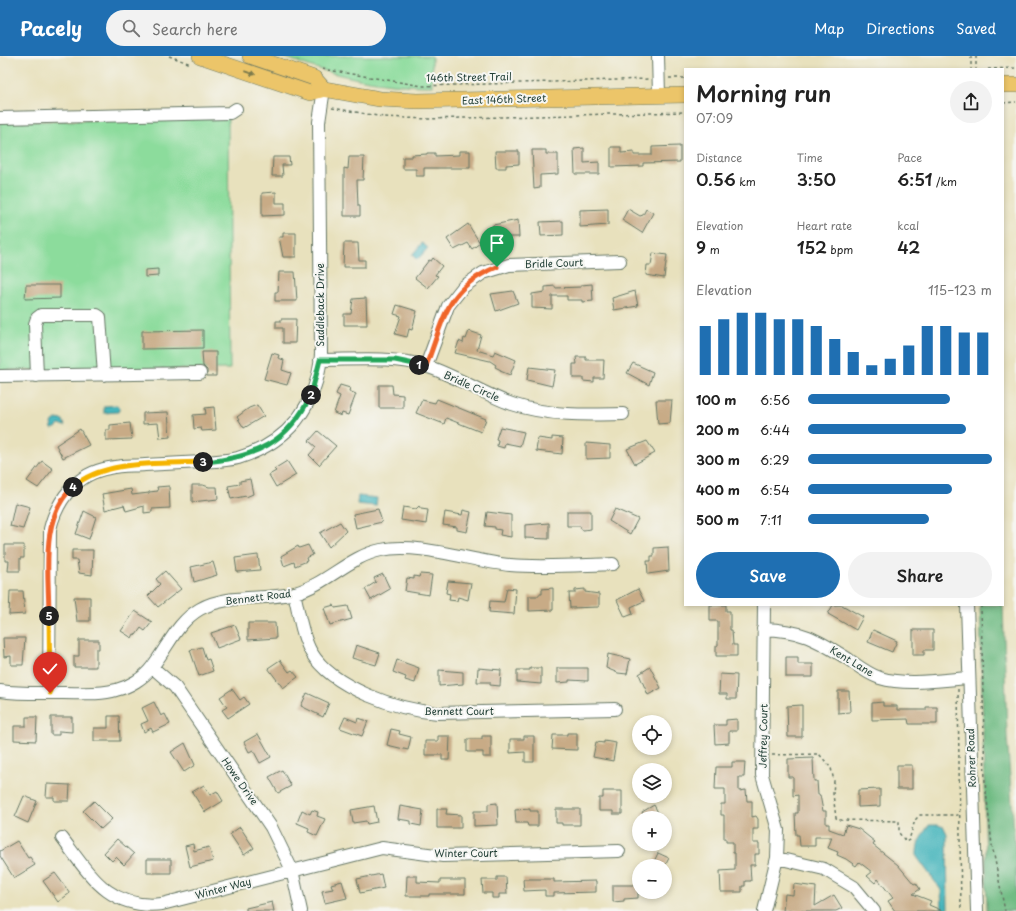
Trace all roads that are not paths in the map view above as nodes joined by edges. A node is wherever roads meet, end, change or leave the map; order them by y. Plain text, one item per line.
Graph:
1 (200, 56) edge
2 (250, 56) edge
3 (658, 56) edge
4 (1004, 85) edge
5 (1016, 85) edge
6 (324, 90) junction
7 (684, 95) edge
8 (659, 96) junction
9 (236, 109) dead end
10 (0, 118) edge
11 (620, 261) dead end
12 (320, 360) junction
13 (426, 366) junction
14 (200, 373) dead end
15 (109, 375) junction
16 (0, 376) edge
17 (37, 376) junction
18 (623, 414) dead end
19 (613, 564) dead end
20 (294, 593) junction
21 (764, 606) edge
22 (967, 606) edge
23 (763, 629) junction
24 (152, 667) junction
25 (963, 679) junction
26 (0, 691) edge
27 (50, 693) junction
28 (615, 709) dead end
29 (62, 838) dead end
30 (619, 851) dead end
31 (777, 858) junction
32 (292, 870) junction
33 (301, 911) edge
34 (764, 911) edge
35 (874, 911) edge
36 (977, 911) edge

1 -> 6 main road, East 146th Street
2 - 6 main road
3 - 8 street
4 - 5 main road
6 - 8 main road, East 146th Street
6 - 12 street, Saddleback Drive
7 - 8 main road, East 146th Street
9 - 10 street
11 - 13 street, Bridle Court
12 - 13 street, Bridle Circle
12 - 27 street, Saddleback Drive
13 - 18 street, Bridle Circle
14 - 15 street
15 - 17 street
15 - 17 street
16 - 17 street
19 - 20 street, Bennett Road
20 - 24 street, Bennett Road
20 - 28 street, Bennett Court
21 - 23 street, Jeffrey Court
22 - 25 street, Rohrer Road
23 - 25 street, Kent Lane
23 - 31 street, Jeffrey Court
24 - 27 street, Bennett Road
24 - 32 street, Howe Drive
25 - 36 street, Rohrer Road
26 - 27 street, Bennett Road
29 - 32 street, Winter Way
30 - 32 street, Winter Court
31 - 34 street, Jeffrey Court
31 - 35 street
32 - 33 street, Howe Drive

